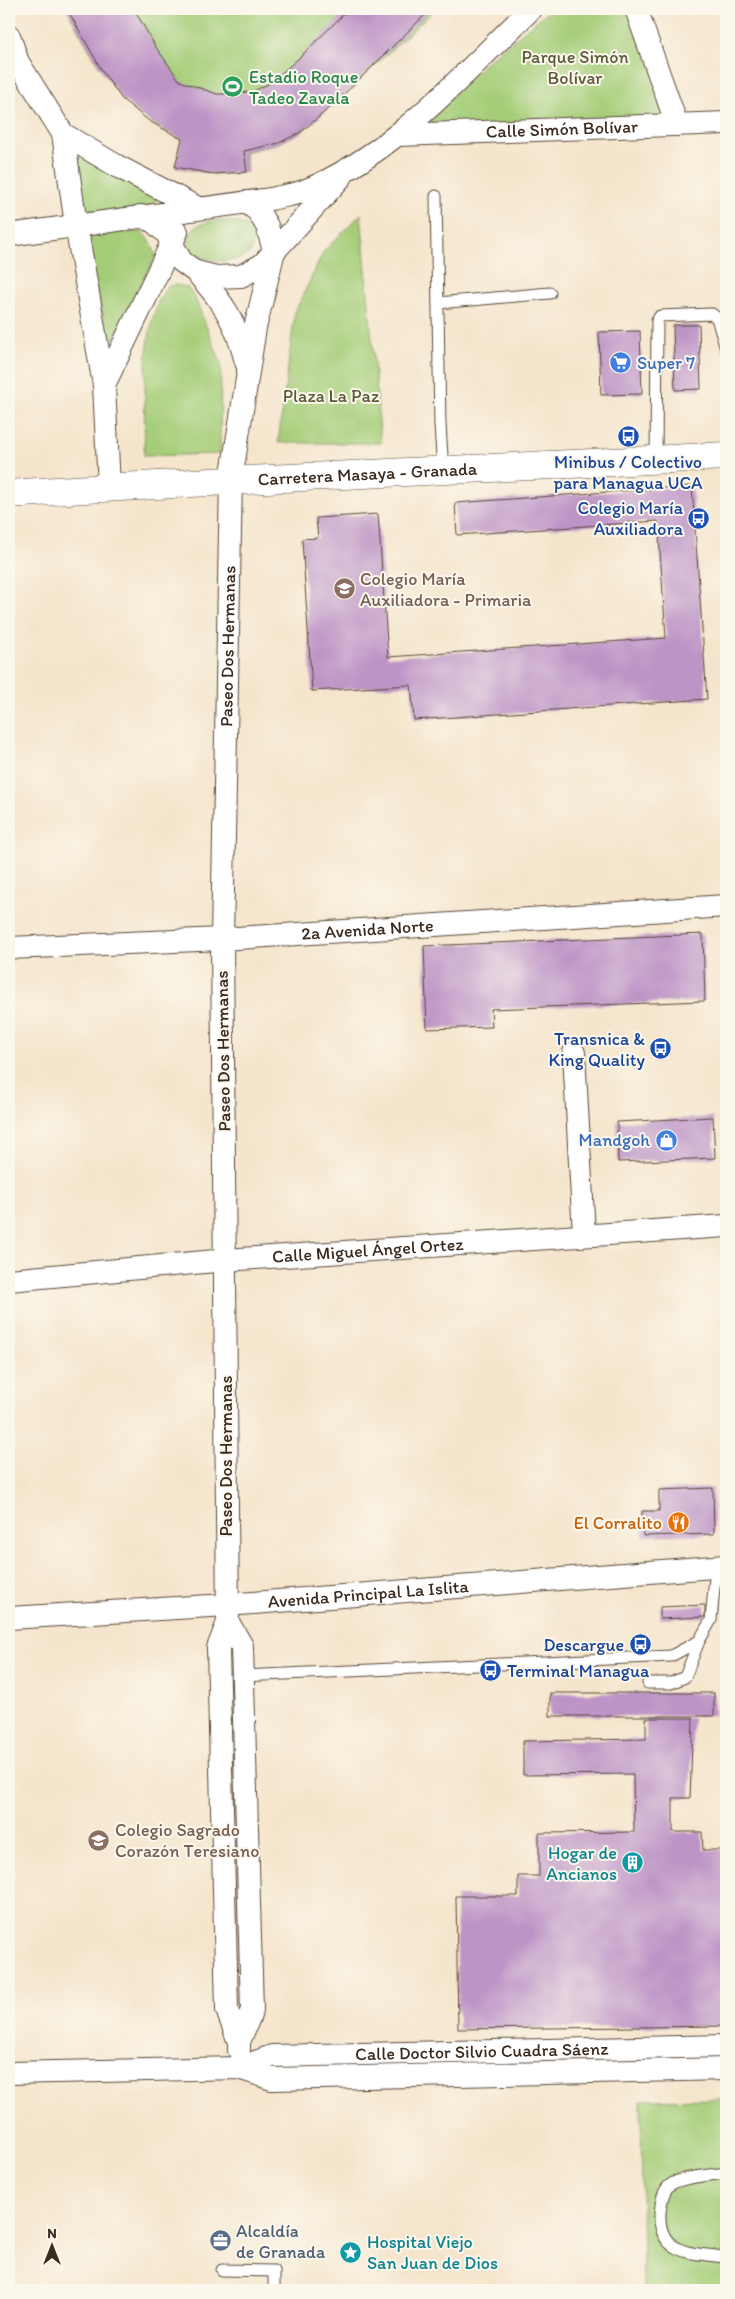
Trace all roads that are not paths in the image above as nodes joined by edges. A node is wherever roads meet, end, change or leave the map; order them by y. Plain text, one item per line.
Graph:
1 (531, 9) edge
2 (636, 9) edge
3 (9, 36) edge
4 (726, 123) edge
5 (677, 125) junction
6 (63, 134) junction
7 (398, 135) junction
8 (353, 164) junction
9 (436, 196) dead end
10 (246, 202) junction
11 (198, 208) junction
12 (140, 216) junction
13 (76, 225) junction
14 (9, 235) edge
15 (172, 243) junction
16 (274, 251) junction
17 (196, 272) junction
18 (550, 293) dead end
19 (438, 303) junction
20 (726, 349) edge
21 (248, 372) junction
22 (104, 385) junction
23 (726, 456) edge
24 (656, 460) junction
25 (726, 461) edge
26 (443, 471) junction
27 (231, 480) junction
28 (109, 487) junction
29 (9, 494) edge
30 (726, 906) edge
31 (222, 939) junction
32 (9, 948) edge
33 (574, 1053) dead end
34 (726, 1226) edge
35 (584, 1235) junction
36 (226, 1260) junction
37 (9, 1280) edge
38 (721, 1567) edge
39 (228, 1614) junction
40 (9, 1618) edge
41 (699, 1641) junction
42 (243, 1676) junction
43 (648, 1683) dead end
44 (239, 2042) junction
45 (726, 2046) edge
46 (569, 2049) junction
47 (377, 2053) junction
48 (239, 2068) junction
49 (726, 2069) edge
50 (9, 2073) edge
51 (568, 2073) junction
52 (377, 2076) junction
53 (726, 2173) edge
54 (726, 2257) edge
55 (222, 2270) dead end
56 (274, 2290) edge

1 - 7 street
2 - 5 street
3 - 6 street
4 - 5 street, Calle Simón Bolívar
5 - 7 street, Calle Simón Bolívar
6 - 11 street
6 - 13 street
7 - 8 street
8 - 10 street
8 - 16 street
9 - 19 lane
10 - 11 street
10 - 16 street
11 - 12 street
11 - 15 street
12 - 13 street
12 - 15 street
13 - 14 street
13 - 22 street
15 - 17 street
15 - 22 street
16 - 17 street
16 - 21 street, Paseo Dos Hermanas
17 - 21 street
18 - 19 lane
19 - 26 lane
20 - 24 lane
21 - 27 street, Paseo Dos Hermanas
22 - 28 street
23 - 24 highway, Carretera Masaya - Granada
23 - 25 highway
24 - 26 highway, Carretera Masaya - Granada
26 - 27 highway, Carretera Masaya - Granada
27 - 28 highway, Carretera Masaya - Granada
27 - 31 street, Paseo Dos Hermanas
28 - 29 highway, Carretera Masaya - Granada
30 - 31 street, 2a Avenida Norte
31 - 32 street, 2a Avenida Norte
31 - 36 street, Paseo Dos Hermanas
33 - 35 street
34 - 35 street, Calle Miguel Ángel Ortez
35 - 36 street, Calle Miguel Ángel Ortez
36 - 37 street, Calle Miguel Ángel Ortez
36 - 39 street, Paseo Dos Hermanas
38 - 39 street, Avenida Principal La Islita
38 - 41 lane
39 - 40 street, Avenida Principal La Islita
39 - 42 street, Paseo Dos Hermanas
39 - 44 street, Paseo Dos Hermanas
41 - 42 lane
41 - 43 lane
42 - 44 street, Paseo Dos Hermanas
44 - 48 street, Paseo Dos Hermanas
45 - 46 street, Calle Doctor Silvio Cuadra Sáenz
46 - 47 street, Calle Doctor Silvio Cuadra Sáenz
46 - 51 street
47 - 48 street, Calle Doctor Silvio Cuadra Sáenz
47 - 52 street
48 - 50 street, Calle Doctor Silvio Cuadra Sáenz
48 - 52 street, Calle Doctor Silvio Cuadra Sáenz
49 - 51 street, Calle Doctor Silvio Cuadra Sáenz
51 - 52 street, Calle Doctor Silvio Cuadra Sáenz
53 - 54 lane
55 - 56 lane

